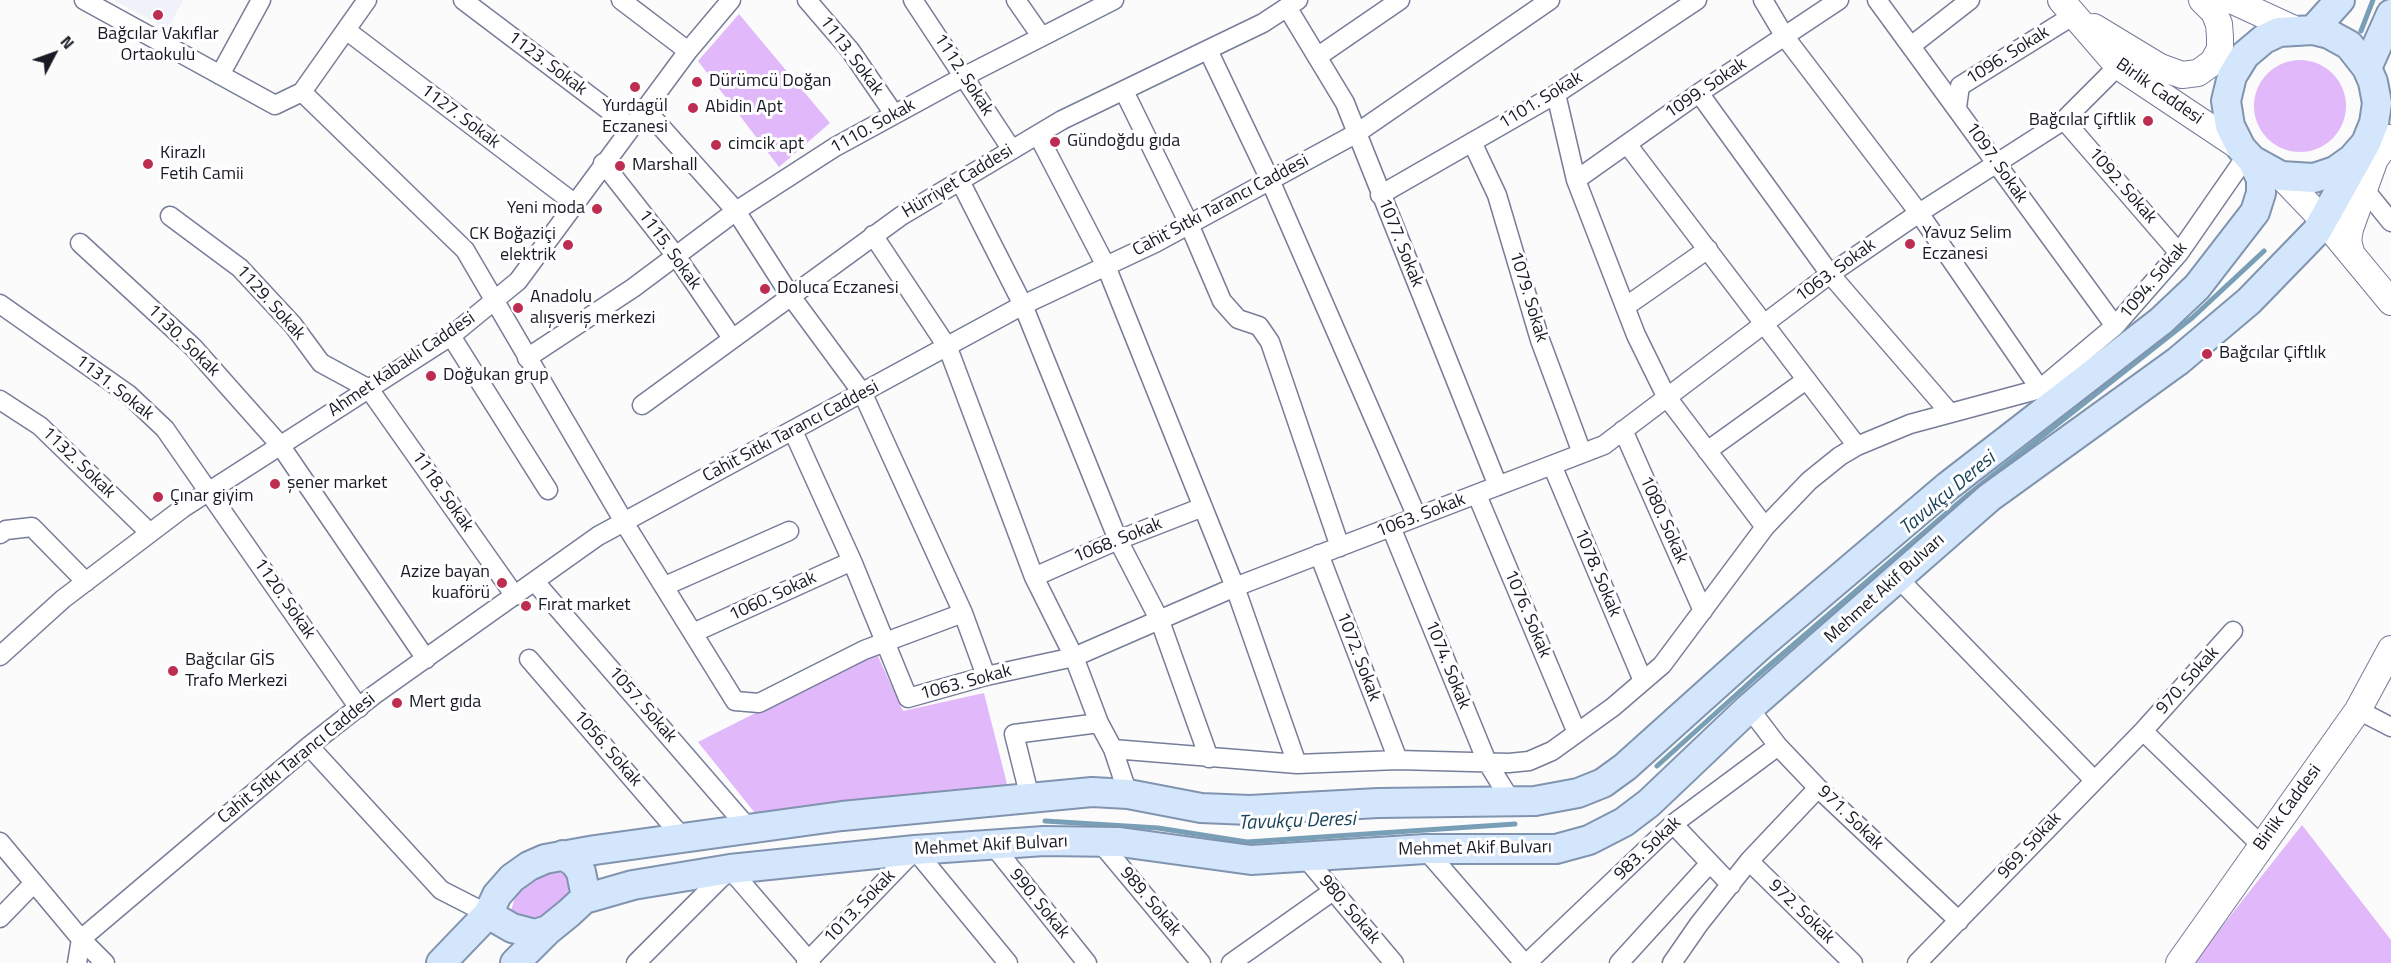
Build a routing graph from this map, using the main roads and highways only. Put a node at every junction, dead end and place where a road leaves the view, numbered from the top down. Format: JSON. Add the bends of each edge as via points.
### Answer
{"nodes":[{"id":1,"x":2202,"y":0,"type":"edge"},
{"id":2,"x":2231,"y":0,"type":"edge"},
{"id":3,"x":2340,"y":0,"type":"edge"},
{"id":4,"x":2067,"y":8,"type":"edge"},
{"id":5,"x":2391,"y":14,"type":"edge"},
{"id":6,"x":2303,"y":29,"type":"junction"},
{"id":7,"x":2377,"y":82,"type":"edge"},
{"id":8,"x":2378,"y":140,"type":"edge"},
{"id":9,"x":2247,"y":154,"type":"junction"},
{"id":10,"x":2281,"y":176,"type":"junction"},
{"id":11,"x":2324,"y":221,"type":"junction"},
{"id":12,"x":2352,"y":255,"type":"junction"},
{"id":13,"x":2391,"y":302,"type":"edge"},
{"id":14,"x":2391,"y":649,"type":"edge"},
{"id":15,"x":562,"y":855,"type":"junction"},
{"id":16,"x":584,"y":899,"type":"junction"},
{"id":17,"x":488,"y":914,"type":"junction"},
{"id":18,"x":548,"y":930,"type":"junction"},
{"id":19,"x":441,"y":963,"type":"edge"},
{"id":20,"x":515,"y":963,"type":"edge"},
{"id":21,"x":2179,"y":963,"type":"edge"}],
"edges":[{"from":1,"to":4,"type":"main road","via":[[2220,24],[2220,49],[2198,73],[2182,75],[2160,67]]},
{"from":2,"to":6,"type":"main road"},
{"from":3,"to":6,"type":"main road"},
{"from":4,"to":9,"type":"main road","name":"Birlik Caddesi","via":[[2118,66]]},
{"from":5,"to":7,"type":"main road"},
{"from":6,"to":7,"type":"main road","via":[[2329,34],[2349,45]]},
{"from":6,"to":9,"type":"main road","via":[[2265,39],[2245,55],[2232,76],[2226,101],[2230,126]]},
{"from":7,"to":8,"type":"main road","via":[[2374,123]]},
{"from":8,"to":10,"type":"main road","via":[[2335,171],[2314,178]]},
{"from":8,"to":11,"type":"main road","name":"Mehmet Akif Bulvarı"},
{"from":8,"to":12,"type":"main road","via":[[2349,235]]},
{"from":9,"to":10,"type":"main road"},
{"from":9,"to":15,"type":"main road","name":"Mehmet Akif Bulvarı","via":[[2261,179],[2255,212],[2197,287],[2161,321],[1948,486],[1603,783],[1578,793],[1536,801],[1250,810],[1201,808],[1128,794],[1092,792],[842,816]]},
{"from":10,"to":11,"type":"main road"},
{"from":11,"to":12,"type":"main road"},
{"from":11,"to":16,"type":"main road","name":"Mehmet Akif Bulvarı","via":[[2249,301],[2196,346],[1990,497],[1749,708],[1649,803],[1624,822],[1589,840],[1556,849],[1425,849],[1251,860],[1099,841],[992,844],[730,869],[633,885]]},
{"from":12,"to":13,"type":"main road"},
{"from":14,"to":21,"type":"main road","name":"Birlik Caddesi","via":[[2358,710]]},
{"from":15,"to":16,"type":"main road","via":[[582,872]]},
{"from":15,"to":17,"type":"main road","via":[[529,866],[512,879],[496,895]]},
{"from":16,"to":18,"type":"main road"},
{"from":17,"to":18,"type":"main road","via":[[522,932]]},
{"from":17,"to":19,"type":"main road"},
{"from":18,"to":20,"type":"main road"}]}
